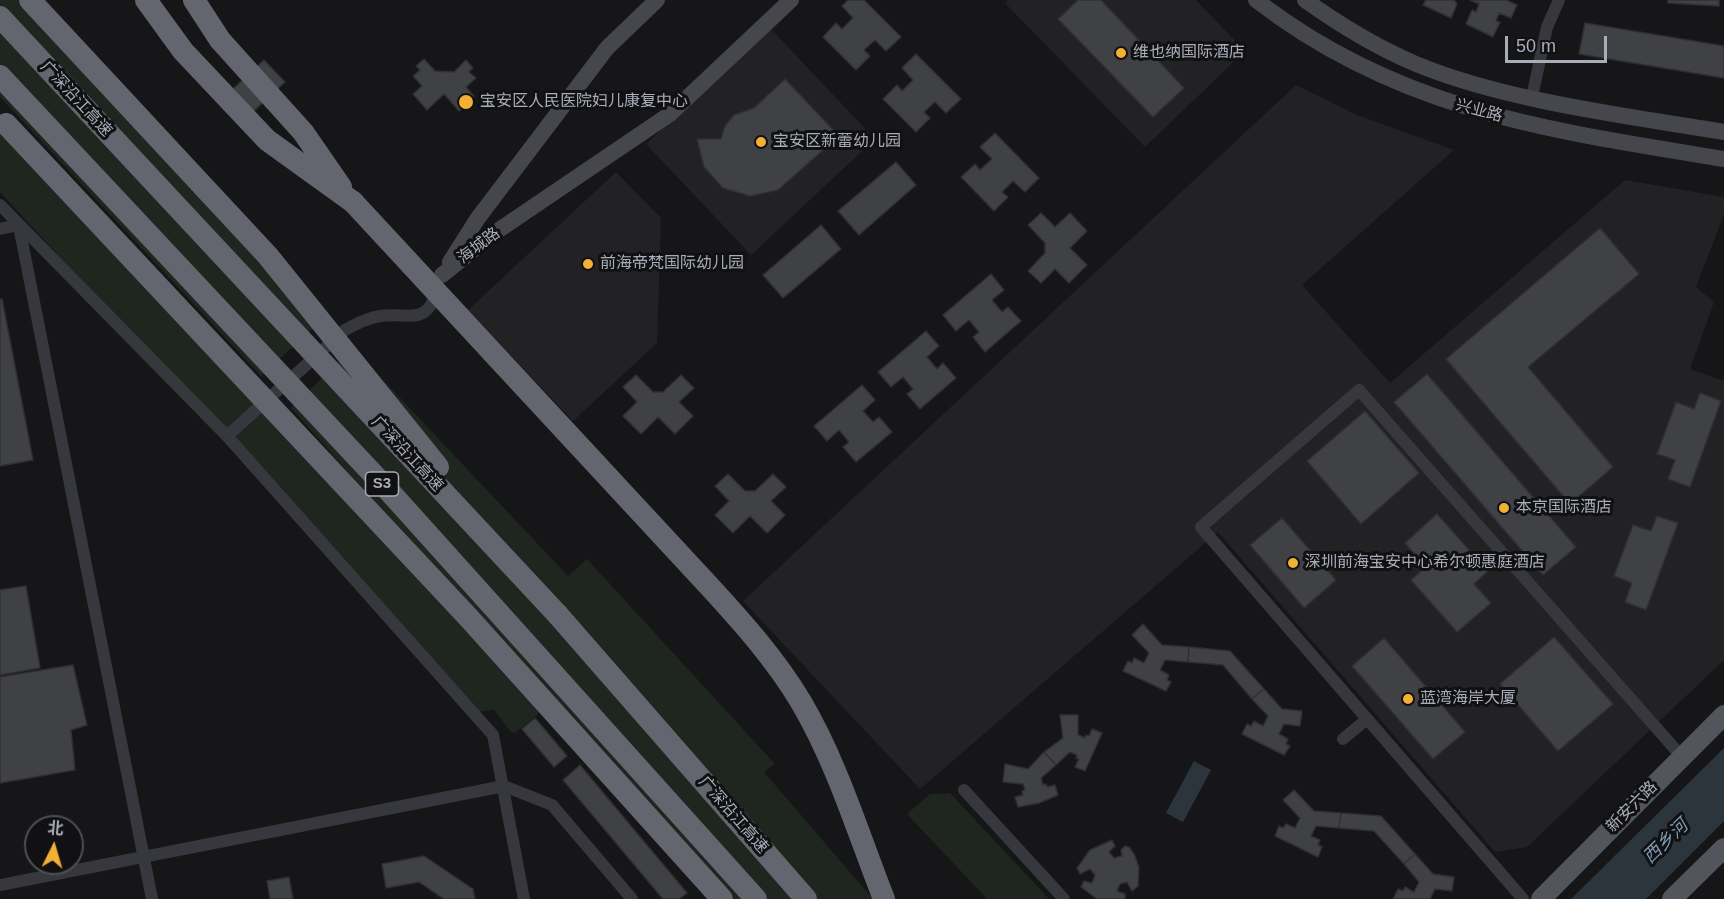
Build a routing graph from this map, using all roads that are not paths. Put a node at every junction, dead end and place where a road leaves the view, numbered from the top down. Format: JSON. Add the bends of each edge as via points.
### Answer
{"nodes":[{"id":1,"x":30,"y":0,"type":"edge"},
{"id":2,"x":146,"y":0,"type":"edge"},
{"id":3,"x":194,"y":0,"type":"edge"},
{"id":4,"x":657,"y":0,"type":"edge"},
{"id":5,"x":791,"y":0,"type":"edge"},
{"id":6,"x":1256,"y":0,"type":"edge"},
{"id":7,"x":1305,"y":0,"type":"edge"},
{"id":8,"x":1559,"y":0,"type":"edge"},
{"id":9,"x":0,"y":17,"type":"edge"},
{"id":10,"x":0,"y":76,"type":"edge"},
{"id":11,"x":1532,"y":97,"type":"junction"},
{"id":12,"x":3,"y":121,"type":"edge"},
{"id":13,"x":1724,"y":132,"type":"edge"},
{"id":14,"x":1724,"y":159,"type":"edge"},
{"id":15,"x":353,"y":202,"type":"junction"},
{"id":16,"x":0,"y":205,"type":"edge"},
{"id":17,"x":18,"y":225,"type":"junction"},
{"id":18,"x":0,"y":229,"type":"edge"},
{"id":19,"x":442,"y":275,"type":"junction"},
{"id":20,"x":227,"y":436,"type":"junction"},
{"id":21,"x":558,"y":615,"type":"junction"},
{"id":22,"x":1724,"y":715,"type":"edge"},
{"id":23,"x":1367,"y":719,"type":"junction"},
{"id":24,"x":1343,"y":739,"type":"dead end"},
{"id":25,"x":1682,"y":757,"type":"junction"},
{"id":26,"x":504,"y":786,"type":"junction"},
{"id":27,"x":964,"y":790,"type":"dead end"},
{"id":28,"x":1724,"y":848,"type":"edge"},
{"id":29,"x":144,"y":857,"type":"junction"},
{"id":30,"x":0,"y":885,"type":"edge"},
{"id":31,"x":152,"y":899,"type":"edge"},
{"id":32,"x":525,"y":899,"type":"edge"},
{"id":33,"x":632,"y":899,"type":"edge"},
{"id":34,"x":722,"y":899,"type":"edge"},
{"id":35,"x":756,"y":899,"type":"edge"},
{"id":36,"x":806,"y":899,"type":"edge"},
{"id":37,"x":884,"y":899,"type":"edge"},
{"id":38,"x":1064,"y":899,"type":"edge"},
{"id":39,"x":1523,"y":899,"type":"edge"},
{"id":40,"x":1540,"y":899,"type":"edge"},
{"id":41,"x":1672,"y":899,"type":"edge"}],
"edges":[{"from":1,"to":21,"type":"highway","bridge":true,"via":[[268,256]]},
{"from":2,"to":15,"type":"highway","via":[[183,51],[267,140]]},
{"from":3,"to":15,"type":"highway","via":[[224,46],[310,140]]},
{"from":4,"to":19,"type":"main road","name":"海城路","via":[[607,48],[478,218]]},
{"from":5,"to":19,"type":"main road","name":"海城路","via":[[670,114],[493,234]]},
{"from":6,"to":14,"type":"main road","name":"兴业路","via":[[1332,52],[1428,96],[1542,127]]},
{"from":7,"to":11,"type":"main road","name":"兴业路","via":[[1377,46],[1418,64]]},
{"from":8,"to":11,"type":"street","via":[[1547,27]]},
{"from":9,"to":21,"type":"highway","name":"广深沿江高速","number":"S3","bridge":true},
{"from":10,"to":35,"type":"highway","number":"S3","bridge":true,"via":[[388,491]]},
{"from":11,"to":13,"type":"main road","name":"兴业路"},
{"from":12,"to":34,"type":"highway","bridge":true,"via":[[468,617]]},
{"from":15,"to":37,"type":"highway","bridge":true,"via":[[763,648],[800,700],[831,762]]},
{"from":16,"to":17,"type":"street"},
{"from":17,"to":18,"type":"street"},
{"from":17,"to":20,"type":"street"},
{"from":17,"to":29,"type":"street"},
{"from":19,"to":20,"type":"street","via":[[434,304],[426,312],[414,317],[381,316],[345,330]]},
{"from":20,"to":26,"type":"street","via":[[493,735]]},
{"from":21,"to":36,"type":"highway","name":"广深沿江高速","number":"S3"},
{"from":22,"to":25,"type":"main road","name":"新安六路"},
{"from":23,"to":24,"type":"street"},
{"from":23,"to":25,"type":"street","via":[[1201,527],[1359,390]]},
{"from":23,"to":39,"type":"street"},
{"from":25,"to":40,"type":"main road","name":"新安六路"},
{"from":26,"to":29,"type":"street"},
{"from":26,"to":32,"type":"street"},
{"from":26,"to":33,"type":"street","via":[[552,805]]},
{"from":27,"to":38,"type":"street"},
{"from":28,"to":41,"type":"main road"},
{"from":29,"to":30,"type":"street"},
{"from":29,"to":31,"type":"street"}]}
